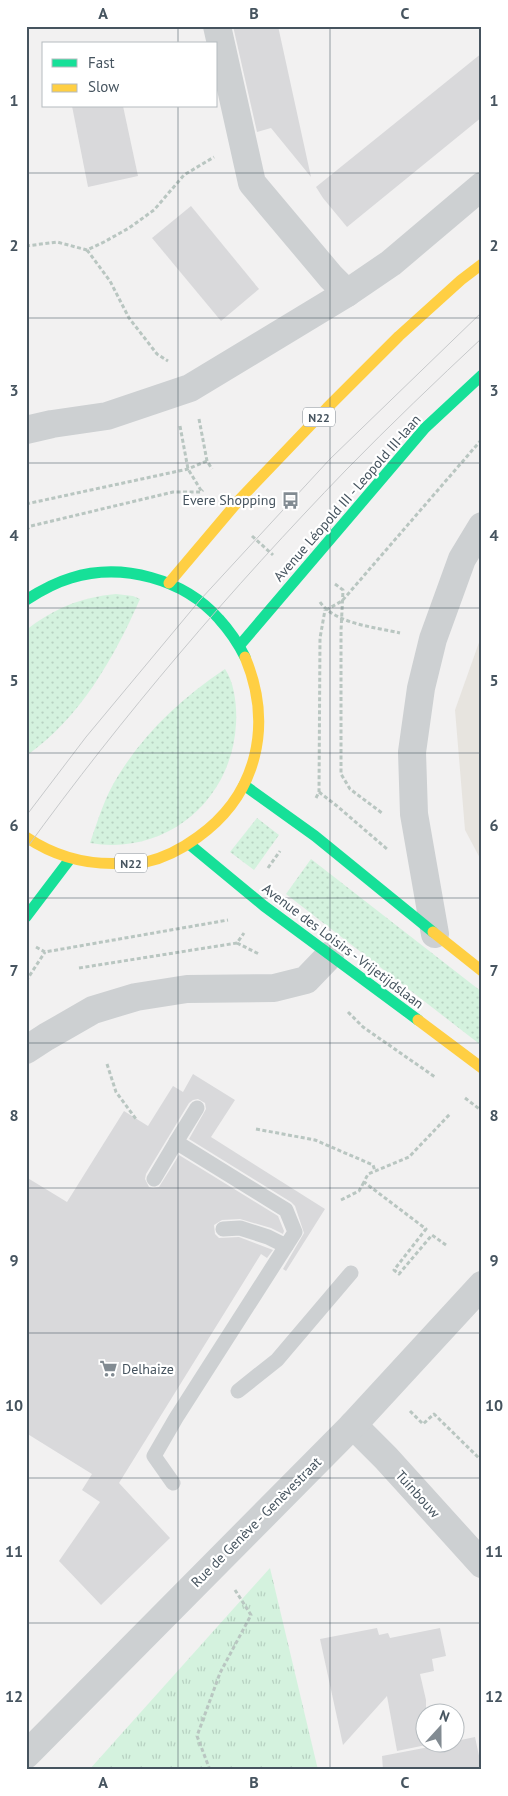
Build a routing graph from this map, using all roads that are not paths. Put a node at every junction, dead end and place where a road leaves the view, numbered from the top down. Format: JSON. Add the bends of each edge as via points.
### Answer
{"nodes":[{"id":1,"x":216,"y":26,"type":"edge"},
{"id":2,"x":482,"y":186,"type":"edge"},
{"id":3,"x":482,"y":264,"type":"edge"},
{"id":4,"x":347,"y":293,"type":"junction"},
{"id":5,"x":482,"y":374,"type":"edge"},
{"id":6,"x":26,"y":430,"type":"edge"},
{"id":7,"x":482,"y":526,"type":"edge"},
{"id":8,"x":169,"y":583,"type":"junction"},
{"id":9,"x":26,"y":600,"type":"edge"},
{"id":10,"x":240,"y":645,"type":"junction"},
{"id":11,"x":244,"y":785,"type":"junction"},
{"id":12,"x":26,"y":837,"type":"edge"},
{"id":13,"x":189,"y":844,"type":"junction"},
{"id":14,"x":70,"y":859,"type":"junction"},
{"id":15,"x":26,"y":917,"type":"edge"},
{"id":16,"x":435,"y":934,"type":"junction"},
{"id":17,"x":330,"y":955,"type":"junction"},
{"id":18,"x":482,"y":971,"type":"edge"},
{"id":19,"x":26,"y":1050,"type":"edge"},
{"id":20,"x":482,"y":1068,"type":"edge"},
{"id":21,"x":196,"y":1108,"type":"dead end"},
{"id":22,"x":176,"y":1142,"type":"junction"},
{"id":23,"x":154,"y":1179,"type":"dead end"},
{"id":24,"x":224,"y":1229,"type":"dead end"},
{"id":25,"x":286,"y":1246,"type":"junction"},
{"id":26,"x":351,"y":1273,"type":"dead end"},
{"id":27,"x":482,"y":1285,"type":"edge"},
{"id":28,"x":238,"y":1391,"type":"dead end"},
{"id":29,"x":352,"y":1426,"type":"junction"},
{"id":30,"x":174,"y":1483,"type":"dead end"},
{"id":31,"x":482,"y":1564,"type":"edge"},
{"id":32,"x":26,"y":1755,"type":"edge"}],
"edges":[{"from":1,"to":4,"type":"street","via":[[252,183]]},
{"from":2,"to":4,"type":"street","via":[[391,263]]},
{"from":3,"to":8,"type":"main road","number":"N22","via":[[399,336],[327,408]]},
{"from":4,"to":6,"type":"street","via":[[190,388],[107,416]]},
{"from":5,"to":10,"type":"main road","name":"Avenue Léopold III - Leopold III-laan","via":[[425,428]]},
{"from":7,"to":16,"type":"street","via":[[462,559],[433,639],[420,688],[412,752],[414,814]]},
{"from":8,"to":9,"type":"main road","number":"N22","via":[[137,573],[102,571],[35,588]]},
{"from":8,"to":10,"type":"main road","number":"N22","via":[[200,600],[215,613]]},
{"from":10,"to":11,"type":"main road","number":"N22","via":[[254,679],[260,715],[256,751]]},
{"from":11,"to":13,"type":"main road","number":"N22","via":[[221,819]]},
{"from":11,"to":16,"type":"main road","via":[[299,824]]},
{"from":12,"to":14,"type":"main road","number":"N22","via":[[50,852]]},
{"from":13,"to":14,"type":"main road","number":"N22","via":[[151,860],[110,865]]},
{"from":13,"to":17,"type":"main road","name":"Avenue des Loisirs - Vrijetijdslaan"},
{"from":14,"to":15,"type":"main road"},
{"from":16,"to":18,"type":"main road"},
{"from":17,"to":19,"type":"street","via":[[306,980],[274,988],[186,989],[136,997],[93,1010]]},
{"from":17,"to":20,"type":"main road","name":"Avenue des Loisirs - Vrijetijdslaan"},
{"from":21,"to":22,"type":"lane"},
{"from":22,"to":23,"type":"lane"},
{"from":22,"to":25,"type":"lane","via":[[286,1210],[294,1232]]},
{"from":24,"to":25,"type":"lane","via":[[240,1228]]},
{"from":25,"to":30,"type":"lane","via":[[154,1456]]},
{"from":26,"to":28,"type":"lane","via":[[277,1360]]},
{"from":27,"to":29,"type":"street","name":"Rue de Genève - Genèvestraat"},
{"from":29,"to":31,"type":"street","name":"Tuinbouw","via":[[386,1458]]},
{"from":29,"to":32,"type":"street","name":"Rue de Genève - Genèvestraat"}]}
